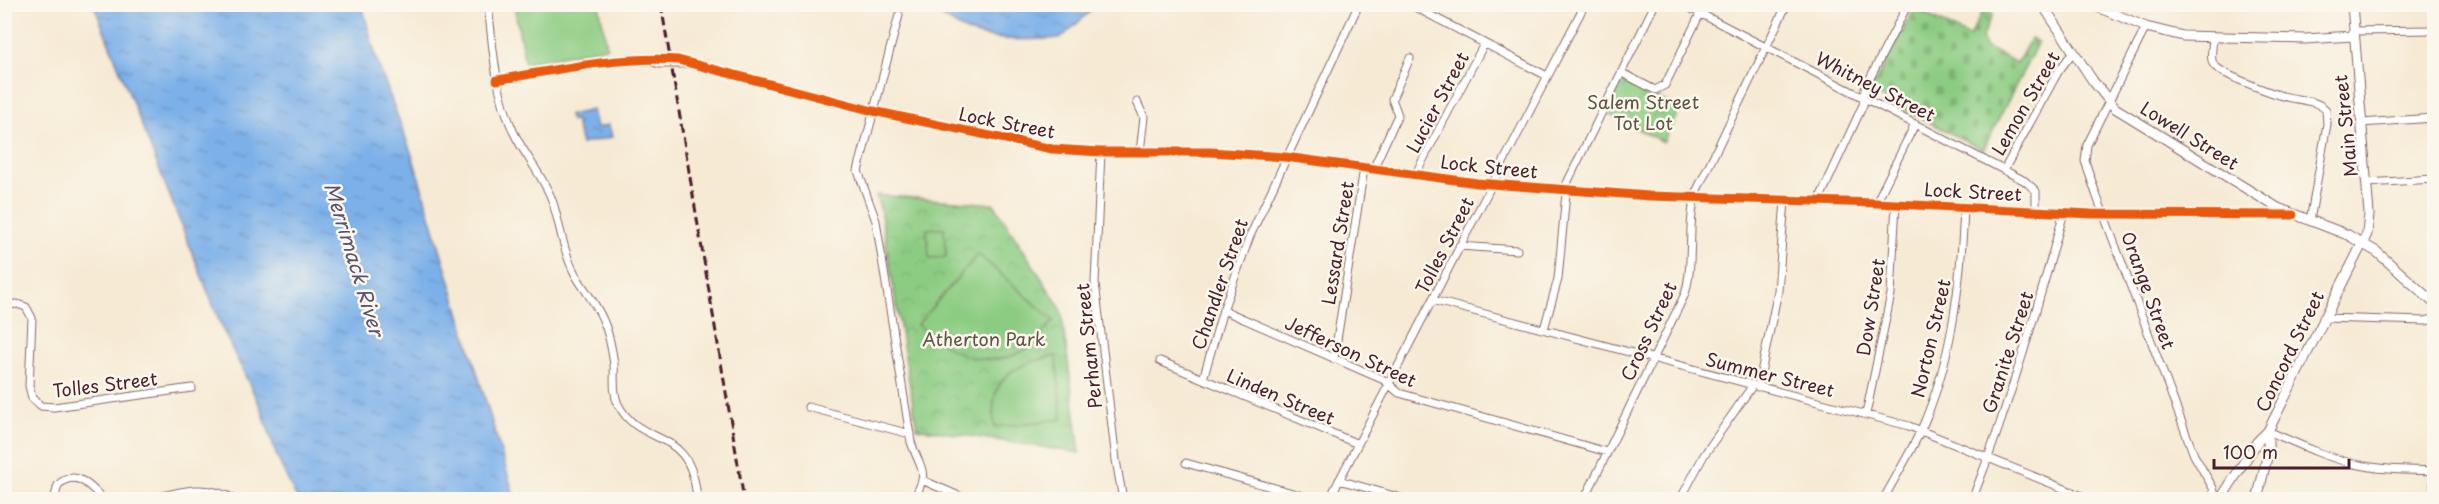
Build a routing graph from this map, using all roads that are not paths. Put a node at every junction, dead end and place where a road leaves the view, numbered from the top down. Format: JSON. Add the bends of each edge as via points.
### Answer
{"nodes":[{"id":1,"x":488,"y":4,"type":"edge"},
{"id":2,"x":1359,"y":4,"type":"edge"},
{"id":3,"x":1409,"y":4,"type":"edge"},
{"id":4,"x":1585,"y":4,"type":"edge"},
{"id":5,"x":1655,"y":4,"type":"edge"},
{"id":6,"x":1787,"y":4,"type":"edge"},
{"id":7,"x":1895,"y":4,"type":"edge"},
{"id":8,"x":2042,"y":4,"type":"edge"},
{"id":9,"x":2090,"y":4,"type":"edge"},
{"id":10,"x":2352,"y":4,"type":"edge"},
{"id":11,"x":1682,"y":5,"type":"edge"},
{"id":12,"x":1907,"y":7,"type":"edge"},
{"id":13,"x":1700,"y":14,"type":"junction"},
{"id":14,"x":899,"y":15,"type":"dead end"},
{"id":15,"x":2146,"y":27,"type":"junction"},
{"id":16,"x":2434,"y":30,"type":"edge"},
{"id":17,"x":2353,"y":34,"type":"junction"},
{"id":18,"x":2213,"y":38,"type":"junction"},
{"id":19,"x":1485,"y":44,"type":"junction"},
{"id":20,"x":1766,"y":46,"type":"junction"},
{"id":21,"x":2073,"y":52,"type":"junction"},
{"id":22,"x":1410,"y":58,"type":"dead end"},
{"id":23,"x":1622,"y":73,"type":"junction"},
{"id":24,"x":1547,"y":76,"type":"junction"},
{"id":25,"x":497,"y":80,"type":"junction"},
{"id":26,"x":1864,"y":97,"type":"junction"},
{"id":27,"x":1137,"y":102,"type":"dead end"},
{"id":28,"x":2109,"y":102,"type":"junction"},
{"id":29,"x":873,"y":111,"type":"junction"},
{"id":30,"x":2434,"y":117,"type":"edge"},
{"id":31,"x":2361,"y":123,"type":"junction"},
{"id":32,"x":1915,"y":124,"type":"junction"},
{"id":33,"x":1101,"y":152,"type":"junction"},
{"id":34,"x":1140,"y":152,"type":"junction"},
{"id":35,"x":1285,"y":158,"type":"junction"},
{"id":36,"x":1364,"y":168,"type":"junction"},
{"id":37,"x":1373,"y":169,"type":"junction"},
{"id":38,"x":2004,"y":170,"type":"junction"},
{"id":39,"x":1415,"y":175,"type":"junction"},
{"id":40,"x":2434,"y":179,"type":"edge"},
{"id":41,"x":2367,"y":183,"type":"junction"},
{"id":42,"x":1492,"y":184,"type":"junction"},
{"id":43,"x":1565,"y":190,"type":"junction"},
{"id":44,"x":1694,"y":198,"type":"junction"},
{"id":45,"x":1785,"y":200,"type":"junction"},
{"id":46,"x":1819,"y":200,"type":"junction"},
{"id":47,"x":1876,"y":202,"type":"junction"},
{"id":48,"x":1896,"y":204,"type":"junction"},
{"id":49,"x":1964,"y":207,"type":"junction"},
{"id":50,"x":2036,"y":210,"type":"junction"},
{"id":51,"x":2064,"y":212,"type":"junction"},
{"id":52,"x":2104,"y":214,"type":"junction"},
{"id":53,"x":2293,"y":215,"type":"junction"},
{"id":54,"x":2310,"y":221,"type":"junction"},
{"id":55,"x":2363,"y":243,"type":"junction"},
{"id":56,"x":1459,"y":246,"type":"junction"},
{"id":57,"x":1517,"y":250,"type":"dead end"},
{"id":58,"x":1432,"y":300,"type":"junction"},
{"id":59,"x":2434,"y":303,"type":"edge"},
{"id":60,"x":4,"y":305,"type":"edge"},
{"id":61,"x":1222,"y":310,"type":"junction"},
{"id":62,"x":2323,"y":318,"type":"junction"},
{"id":63,"x":2434,"y":319,"type":"edge"},
{"id":64,"x":1544,"y":329,"type":"junction"},
{"id":65,"x":1334,"y":359,"type":"junction"},
{"id":66,"x":1653,"y":359,"type":"junction"},
{"id":67,"x":1160,"y":361,"type":"dead end"},
{"id":68,"x":1203,"y":379,"type":"junction"},
{"id":69,"x":1389,"y":385,"type":"junction"},
{"id":70,"x":1756,"y":386,"type":"junction"},
{"id":71,"x":192,"y":388,"type":"dead end"},
{"id":72,"x":808,"y":407,"type":"dead end"},
{"id":73,"x":1866,"y":414,"type":"junction"},
{"id":74,"x":1921,"y":430,"type":"junction"},
{"id":75,"x":2268,"y":431,"type":"junction"},
{"id":76,"x":910,"y":434,"type":"junction"},
{"id":77,"x":1358,"y":444,"type":"junction"},
{"id":78,"x":1607,"y":452,"type":"junction"},
{"id":79,"x":1989,"y":457,"type":"junction"},
{"id":80,"x":1186,"y":463,"type":"dead end"},
{"id":81,"x":2434,"y":471,"type":"edge"},
{"id":82,"x":2434,"y":476,"type":"edge"},
{"id":83,"x":922,"y":480,"type":"junction"},
{"id":84,"x":1339,"y":480,"type":"junction"},
{"id":85,"x":54,"y":500,"type":"edge"},
{"id":86,"x":104,"y":500,"type":"edge"},
{"id":87,"x":147,"y":500,"type":"edge"},
{"id":88,"x":235,"y":500,"type":"edge"},
{"id":89,"x":697,"y":500,"type":"edge"},
{"id":90,"x":913,"y":500,"type":"edge"},
{"id":91,"x":968,"y":500,"type":"edge"},
{"id":92,"x":1123,"y":500,"type":"edge"},
{"id":93,"x":1317,"y":500,"type":"edge"},
{"id":94,"x":1329,"y":500,"type":"edge"},
{"id":95,"x":1408,"y":500,"type":"edge"},
{"id":96,"x":1584,"y":500,"type":"edge"},
{"id":97,"x":1680,"y":500,"type":"edge"},
{"id":98,"x":1883,"y":500,"type":"edge"},
{"id":99,"x":1972,"y":500,"type":"edge"},
{"id":100,"x":2092,"y":500,"type":"edge"},
{"id":101,"x":2218,"y":500,"type":"edge"},
{"id":102,"x":2257,"y":500,"type":"edge"},
{"id":103,"x":2434,"y":500,"type":"edge"}],
"edges":[{"from":1,"to":25,"type":"street"},
{"from":2,"to":35,"type":"street","name":"Chandler Street"},
{"from":3,"to":19,"type":"street"},
{"from":4,"to":24,"type":"street","name":"Tolles Street"},
{"from":5,"to":23,"type":"street"},
{"from":6,"to":20,"type":"street","name":"Cross Street"},
{"from":7,"to":12,"type":"street"},
{"from":8,"to":21,"type":"street","name":"Lowell Street"},
{"from":9,"to":15,"type":"street"},
{"from":10,"to":17,"type":"street","name":"Main Street"},
{"from":11,"to":13,"type":"street","name":"Whitney Street"},
{"from":12,"to":26,"type":"street"},
{"from":13,"to":20,"type":"street","name":"Whitney Street"},
{"from":13,"to":23,"type":"street","via":[[1665,85],[1655,90]]},
{"from":14,"to":29,"type":"street"},
{"from":15,"to":18,"type":"street"},
{"from":15,"to":28,"type":"street","name":"Orange Street"},
{"from":16,"to":17,"type":"street"},
{"from":17,"to":18,"type":"street","via":[[2320,39]]},
{"from":17,"to":31,"type":"street","name":"Main Street"},
{"from":18,"to":54,"type":"street","via":[[2212,61],[2217,68],[2276,94],[2321,106],[2327,113]]},
{"from":19,"to":24,"type":"street"},
{"from":19,"to":39,"type":"street","name":"Lucier Street"},
{"from":20,"to":26,"type":"street","name":"Whitney Street"},
{"from":20,"to":44,"type":"street","name":"Cross Street"},
{"from":21,"to":28,"type":"street","name":"Lowell Street"},
{"from":21,"to":38,"type":"street","name":"Lemon Street","via":[[2061,66]]},
{"from":22,"to":37,"type":"street","via":[[1392,99],[1398,115]]},
{"from":23,"to":43,"type":"street"},
{"from":24,"to":42,"type":"street","name":"Tolles Street"},
{"from":25,"to":29,"type":"street","name":"Lock Street","via":[[617,62],[678,60]]},
{"from":25,"to":89,"type":"street","via":[[515,134],[551,198],[573,270],[606,327],[619,407],[633,422],[685,455],[693,472]]},
{"from":26,"to":32,"type":"street","name":"Whitney Street"},
{"from":26,"to":46,"type":"street"},
{"from":27,"to":34,"type":"street","via":[[1144,117]]},
{"from":28,"to":52,"type":"street","name":"Orange Street","via":[[2089,139],[2085,156]]},
{"from":28,"to":53,"type":"street","name":"Lowell Street"},
{"from":29,"to":33,"type":"street","name":"Lock Street","via":[[1052,149]]},
{"from":29,"to":76,"type":"street","via":[[858,175],[876,221]]},
{"from":30,"to":31,"type":"street"},
{"from":31,"to":41,"type":"street","name":"Main Street"},
{"from":32,"to":38,"type":"street","name":"Whitney Street"},
{"from":32,"to":47,"type":"street"},
{"from":33,"to":34,"type":"street","name":"Lock Street"},
{"from":33,"to":92,"type":"street","name":"Perham Street","via":[[1095,283]]},
{"from":34,"to":35,"type":"street","name":"Lock Street"},
{"from":35,"to":36,"type":"street","name":"Lock Street"},
{"from":35,"to":61,"type":"street","name":"Chandler Street","via":[[1245,246]]},
{"from":36,"to":37,"type":"street","name":"Lock Street"},
{"from":36,"to":65,"type":"street","name":"Lessard Street"},
{"from":37,"to":39,"type":"street","name":"Lock Street"},
{"from":38,"to":50,"type":"street","name":"Whitney Street","via":[[2033,187]]},
{"from":39,"to":42,"type":"street","name":"Lock Street"},
{"from":40,"to":41,"type":"street"},
{"from":41,"to":55,"type":"street","name":"Main Street","via":[[2369,219]]},
{"from":42,"to":43,"type":"street","name":"Lock Street"},
{"from":42,"to":56,"type":"street","name":"Tolles Street"},
{"from":43,"to":44,"type":"street","name":"Lock Street"},
{"from":43,"to":64,"type":"street","via":[[1558,279]]},
{"from":44,"to":45,"type":"street","name":"Lock Street"},
{"from":44,"to":66,"type":"street","name":"Cross Street","via":[[1688,284]]},
{"from":45,"to":46,"type":"street","name":"Lock Street"},
{"from":45,"to":70,"type":"street","via":[[1778,291]]},
{"from":46,"to":47,"type":"street","name":"Lock Street"},
{"from":47,"to":48,"type":"street","name":"Lock Street"},
{"from":48,"to":49,"type":"street","name":"Lock Street"},
{"from":48,"to":73,"type":"street","name":"Dow Street","via":[[1891,294]]},
{"from":49,"to":50,"type":"street","name":"Lock Street"},
{"from":49,"to":74,"type":"street","name":"Norton Street","via":[[1957,300],[1941,375]]},
{"from":50,"to":51,"type":"street","name":"Lock Street"},
{"from":51,"to":52,"type":"street","name":"Lock Street"},
{"from":51,"to":79,"type":"street","name":"Granite Street","via":[[2032,327]]},
{"from":52,"to":53,"type":"street","name":"Lock Street"},
{"from":52,"to":101,"type":"street","name":"Orange Street","via":[[2194,454]]},
{"from":53,"to":54,"type":"street","name":"Lowell Street"},
{"from":54,"to":55,"type":"street","name":"Lowell Street"},
{"from":55,"to":59,"type":"street","name":"Lowell Street","via":[[2385,257]]},
{"from":55,"to":62,"type":"street","name":"Concord Street"},
{"from":56,"to":57,"type":"street"},
{"from":56,"to":58,"type":"street","name":"Tolles Street"},
{"from":58,"to":64,"type":"street","name":"Summer Street"},
{"from":58,"to":69,"type":"street","name":"Tolles Street"},
{"from":60,"to":71,"type":"street","name":"Tolles Street","via":[[26,307],[32,318],[29,386],[32,398],[41,406]]},
{"from":61,"to":65,"type":"street","name":"Jefferson Street"},
{"from":61,"to":68,"type":"street","name":"Chandler Street"},
{"from":62,"to":63,"type":"street"},
{"from":62,"to":75,"type":"street","name":"Concord Street"},
{"from":64,"to":66,"type":"street","name":"Summer Street"},
{"from":65,"to":69,"type":"street","name":"Jefferson Street"},
{"from":66,"to":70,"type":"street","name":"Summer Street"},
{"from":66,"to":78,"type":"street","name":"Cross Street"},
{"from":67,"to":68,"type":"street","name":"Linden Street"},
{"from":68,"to":77,"type":"street","name":"Linden Street"},
{"from":69,"to":77,"type":"street","name":"Tolles Street"},
{"from":69,"to":78,"type":"street","name":"Jefferson Street","via":[[1400,393]]},
{"from":70,"to":73,"type":"street","name":"Summer Street"},
{"from":70,"to":97,"type":"street","via":[[1704,455]]},
{"from":72,"to":76,"type":"street"},
{"from":73,"to":74,"type":"street","name":"Summer Street"},
{"from":74,"to":79,"type":"street","name":"Summer Street"},
{"from":74,"to":98,"type":"street","name":"Norton Street"},
{"from":75,"to":81,"type":"street","via":[[2357,465]]},
{"from":75,"to":101,"type":"street","name":"Concord Street"},
{"from":75,"to":102,"type":"street","via":[[2268,453]]},
{"from":76,"to":83,"type":"street","via":[[922,467]]},
{"from":77,"to":84,"type":"street","name":"Tolles Street"},
{"from":78,"to":96,"type":"street","name":"Cross Street"},
{"from":79,"to":99,"type":"street","name":"Granite Street"},
{"from":79,"to":100,"type":"street","name":"Summer Street"},
{"from":80,"to":93,"type":"street"},
{"from":82,"to":103,"type":"street"},
{"from":83,"to":90,"type":"street"},
{"from":83,"to":91,"type":"street"},
{"from":84,"to":94,"type":"street","name":"Tolles Street"},
{"from":84,"to":95,"type":"street"},
{"from":85,"to":86,"type":"street","via":[[58,485],[75,478],[87,483]]},
{"from":87,"to":88,"type":"street","via":[[200,489]]}]}
